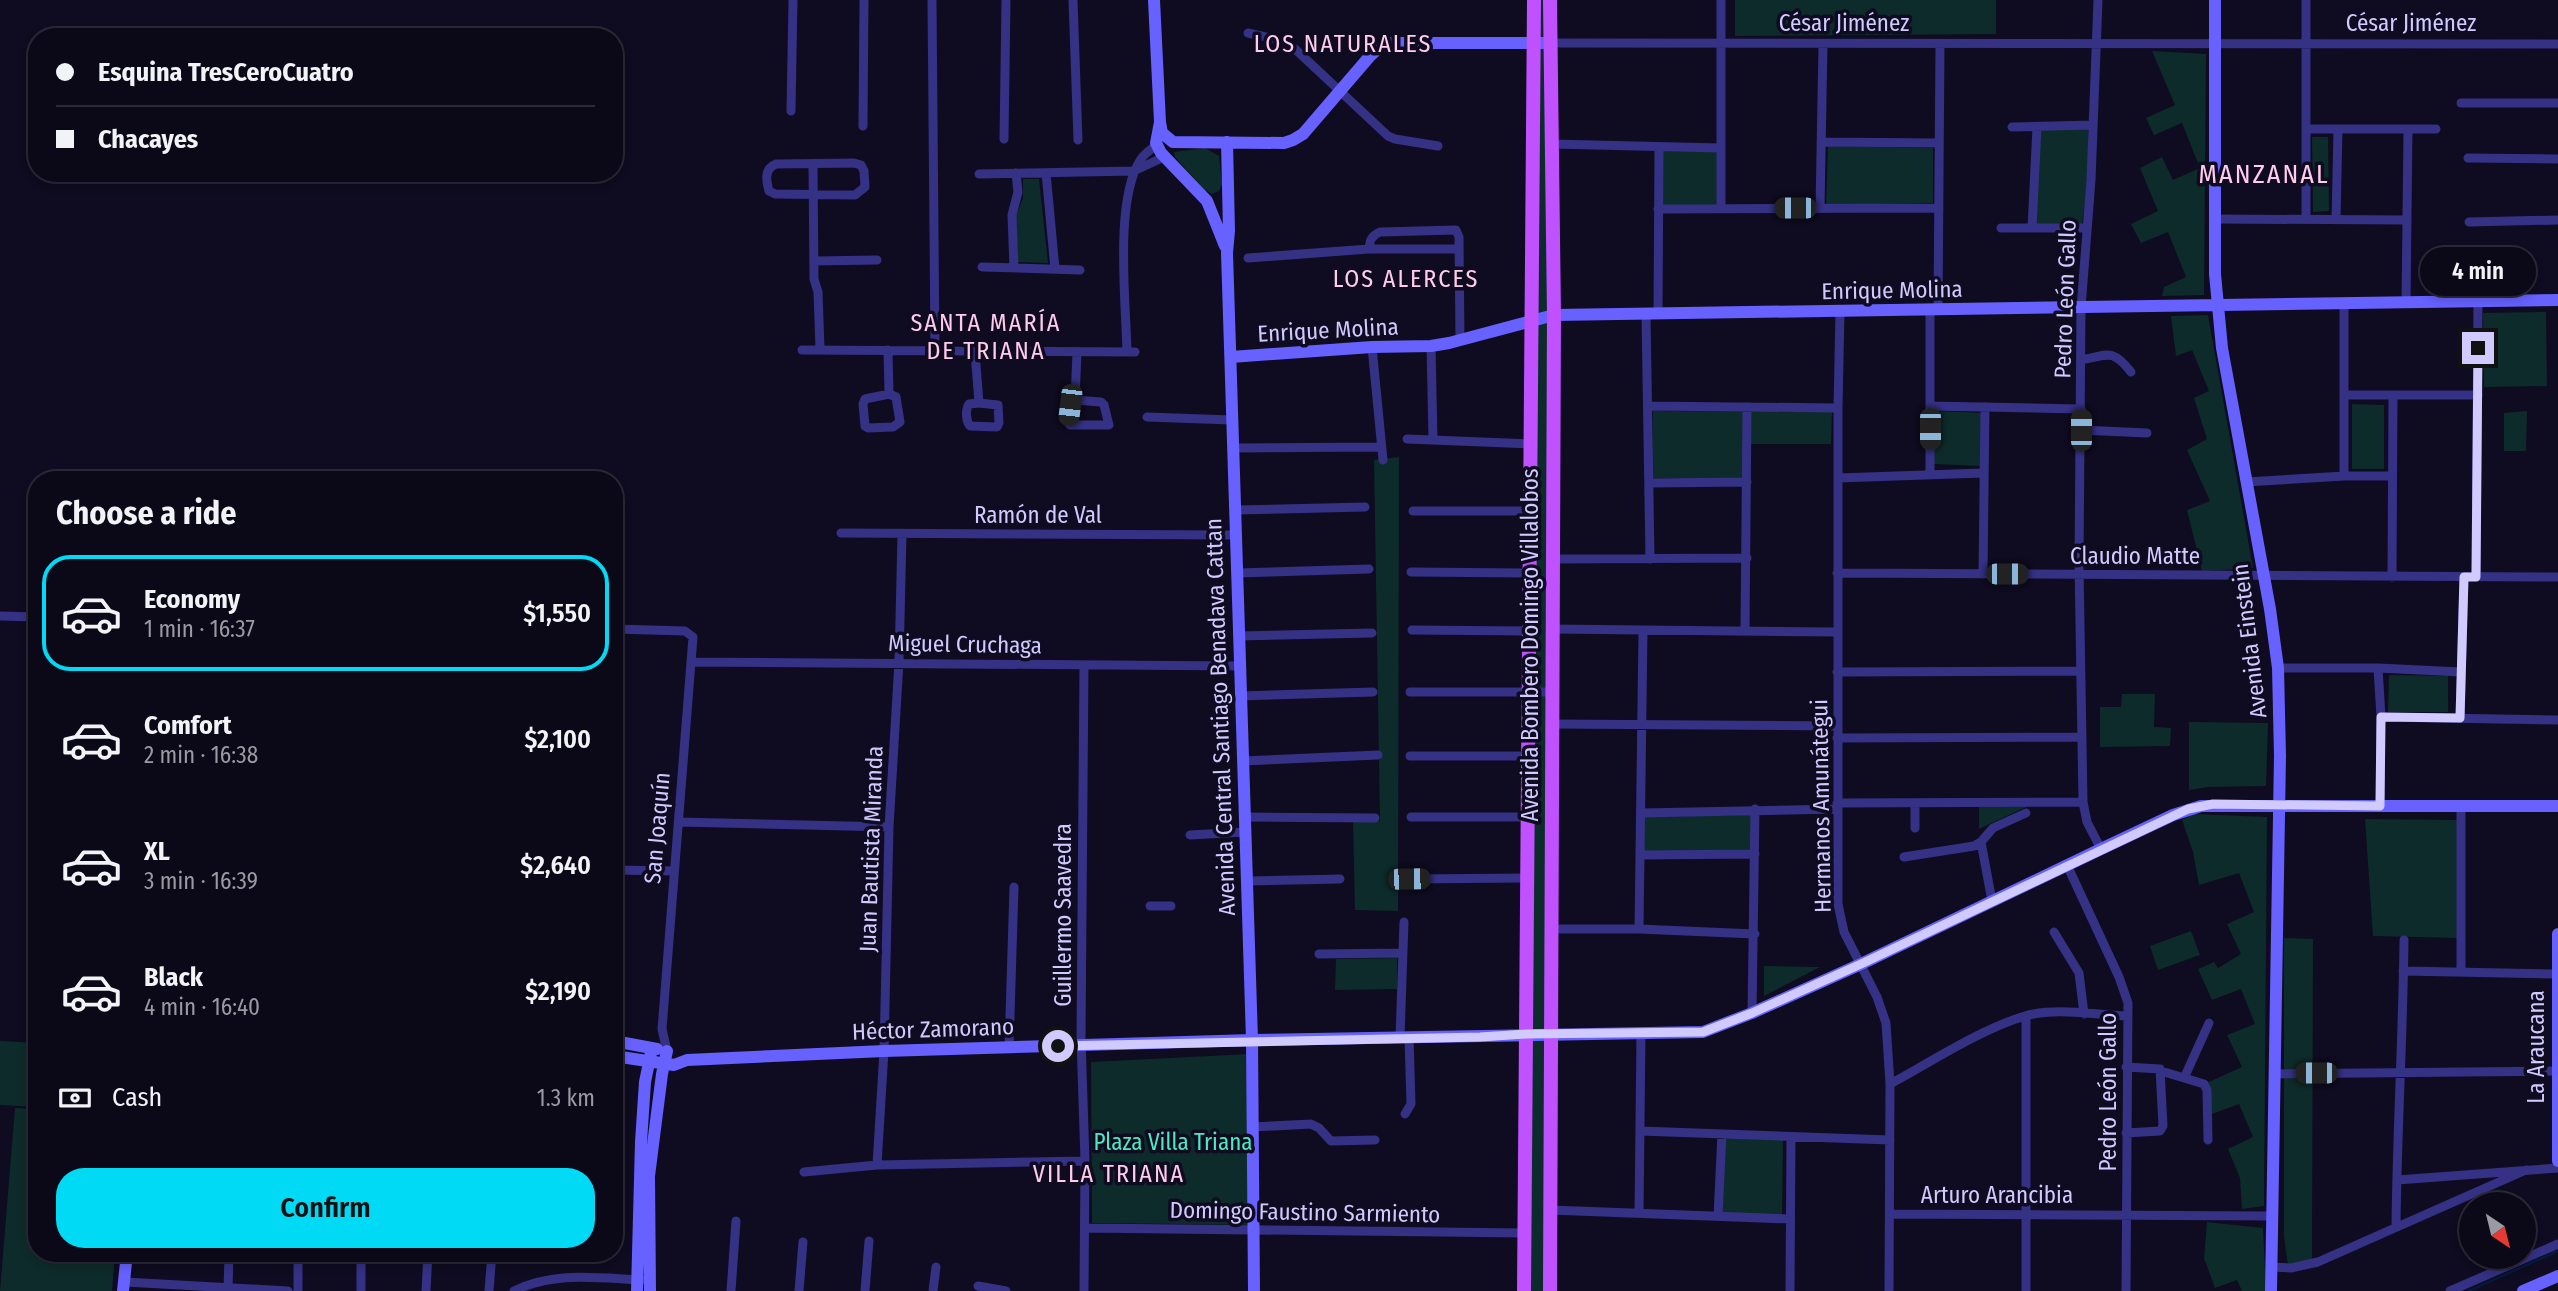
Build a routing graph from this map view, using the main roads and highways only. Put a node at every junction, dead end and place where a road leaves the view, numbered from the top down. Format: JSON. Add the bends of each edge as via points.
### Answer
{"nodes":[{"id":1,"x":1534,"y":0,"type":"edge"},
{"id":2,"x":1549,"y":0,"type":"edge"},
{"id":3,"x":1524,"y":1291,"type":"edge"},
{"id":4,"x":1550,"y":1291,"type":"edge"}],
"edges":[{"from":1,"to":3,"type":"main road","name":"Avenida Bombero Domingo Villalobos"},
{"from":2,"to":4,"type":"main road","name":"Avenida Bombero Domingo Villalobos","via":[[1554,315]]}]}
